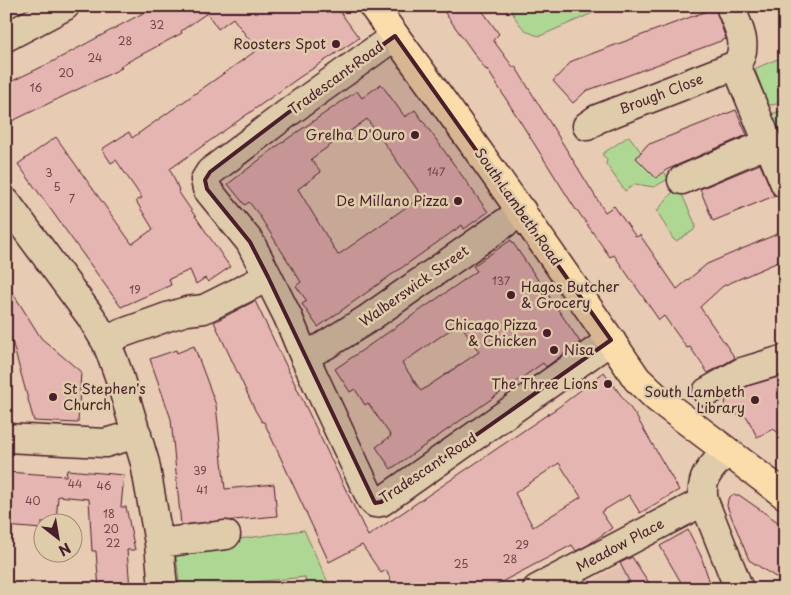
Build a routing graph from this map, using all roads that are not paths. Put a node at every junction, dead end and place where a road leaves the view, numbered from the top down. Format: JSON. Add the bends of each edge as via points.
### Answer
{"nodes":[{"id":1,"x":65,"y":6,"type":"edge"},
{"id":2,"x":373,"y":6,"type":"edge"},
{"id":3,"x":730,"y":6,"type":"edge"},
{"id":4,"x":395,"y":36,"type":"junction"},
{"id":5,"x":6,"y":37,"type":"edge"},
{"id":6,"x":736,"y":65,"type":"junction"},
{"id":7,"x":587,"y":126,"type":"dead end"},
{"id":8,"x":768,"y":143,"type":"junction"},
{"id":9,"x":682,"y":180,"type":"dead end"},
{"id":10,"x":785,"y":184,"type":"edge"},
{"id":11,"x":6,"y":202,"type":"edge"},
{"id":12,"x":522,"y":211,"type":"junction"},
{"id":13,"x":268,"y":277,"type":"junction"},
{"id":14,"x":611,"y":340,"type":"junction"},
{"id":15,"x":106,"y":342,"type":"junction"},
{"id":16,"x":304,"y":356,"type":"junction"},
{"id":17,"x":785,"y":360,"type":"edge"},
{"id":18,"x":707,"y":392,"type":"dead end"},
{"id":19,"x":137,"y":434,"type":"junction"},
{"id":20,"x":6,"y":438,"type":"edge"},
{"id":21,"x":726,"y":452,"type":"junction"},
{"id":22,"x":785,"y":495,"type":"edge"},
{"id":23,"x":704,"y":501,"type":"junction"},
{"id":24,"x":226,"y":534,"type":"dead end"},
{"id":25,"x":159,"y":543,"type":"junction"},
{"id":26,"x":163,"y":589,"type":"edge"},
{"id":27,"x":537,"y":589,"type":"edge"},
{"id":28,"x":739,"y":589,"type":"edge"}],
"edges":[{"from":1,"to":5,"type":"street"},
{"from":2,"to":4,"type":"highway","name":"South Lambeth Road"},
{"from":3,"to":6,"type":"street","via":[[743,41],[744,51]]},
{"from":4,"to":12,"type":"highway","name":"South Lambeth Road"},
{"from":4,"to":13,"type":"street","name":"Tradescant Road","via":[[293,108],[210,172],[205,180],[207,189],[250,242]]},
{"from":6,"to":7,"type":"street","name":"Brough Close","via":[[597,119]]},
{"from":6,"to":8,"type":"street"},
{"from":8,"to":9,"type":"street"},
{"from":8,"to":10,"type":"street"},
{"from":11,"to":15,"type":"street","via":[[91,316]]},
{"from":12,"to":14,"type":"highway","name":"South Lambeth Road"},
{"from":12,"to":16,"type":"street","name":"Walberswick Street","via":[[366,320]]},
{"from":13,"to":15,"type":"street","via":[[204,309],[167,317]]},
{"from":13,"to":16,"type":"street","name":"Tradescant Road"},
{"from":14,"to":16,"type":"street","name":"Tradescant Road","via":[[381,502],[375,503]]},
{"from":14,"to":21,"type":"highway","name":"South Lambeth Road","via":[[637,379]]},
{"from":15,"to":19,"type":"street"},
{"from":17,"to":18,"type":"street","via":[[742,372]]},
{"from":19,"to":20,"type":"street","via":[[105,443]]},
{"from":19,"to":25,"type":"street"},
{"from":21,"to":22,"type":"highway","name":"South Lambeth Road"},
{"from":21,"to":23,"type":"street","via":[[707,472],[702,483]]},
{"from":23,"to":27,"type":"street","name":"Meadow Place"},
{"from":23,"to":28,"type":"street"},
{"from":24,"to":25,"type":"street"},
{"from":25,"to":26,"type":"street"}]}
